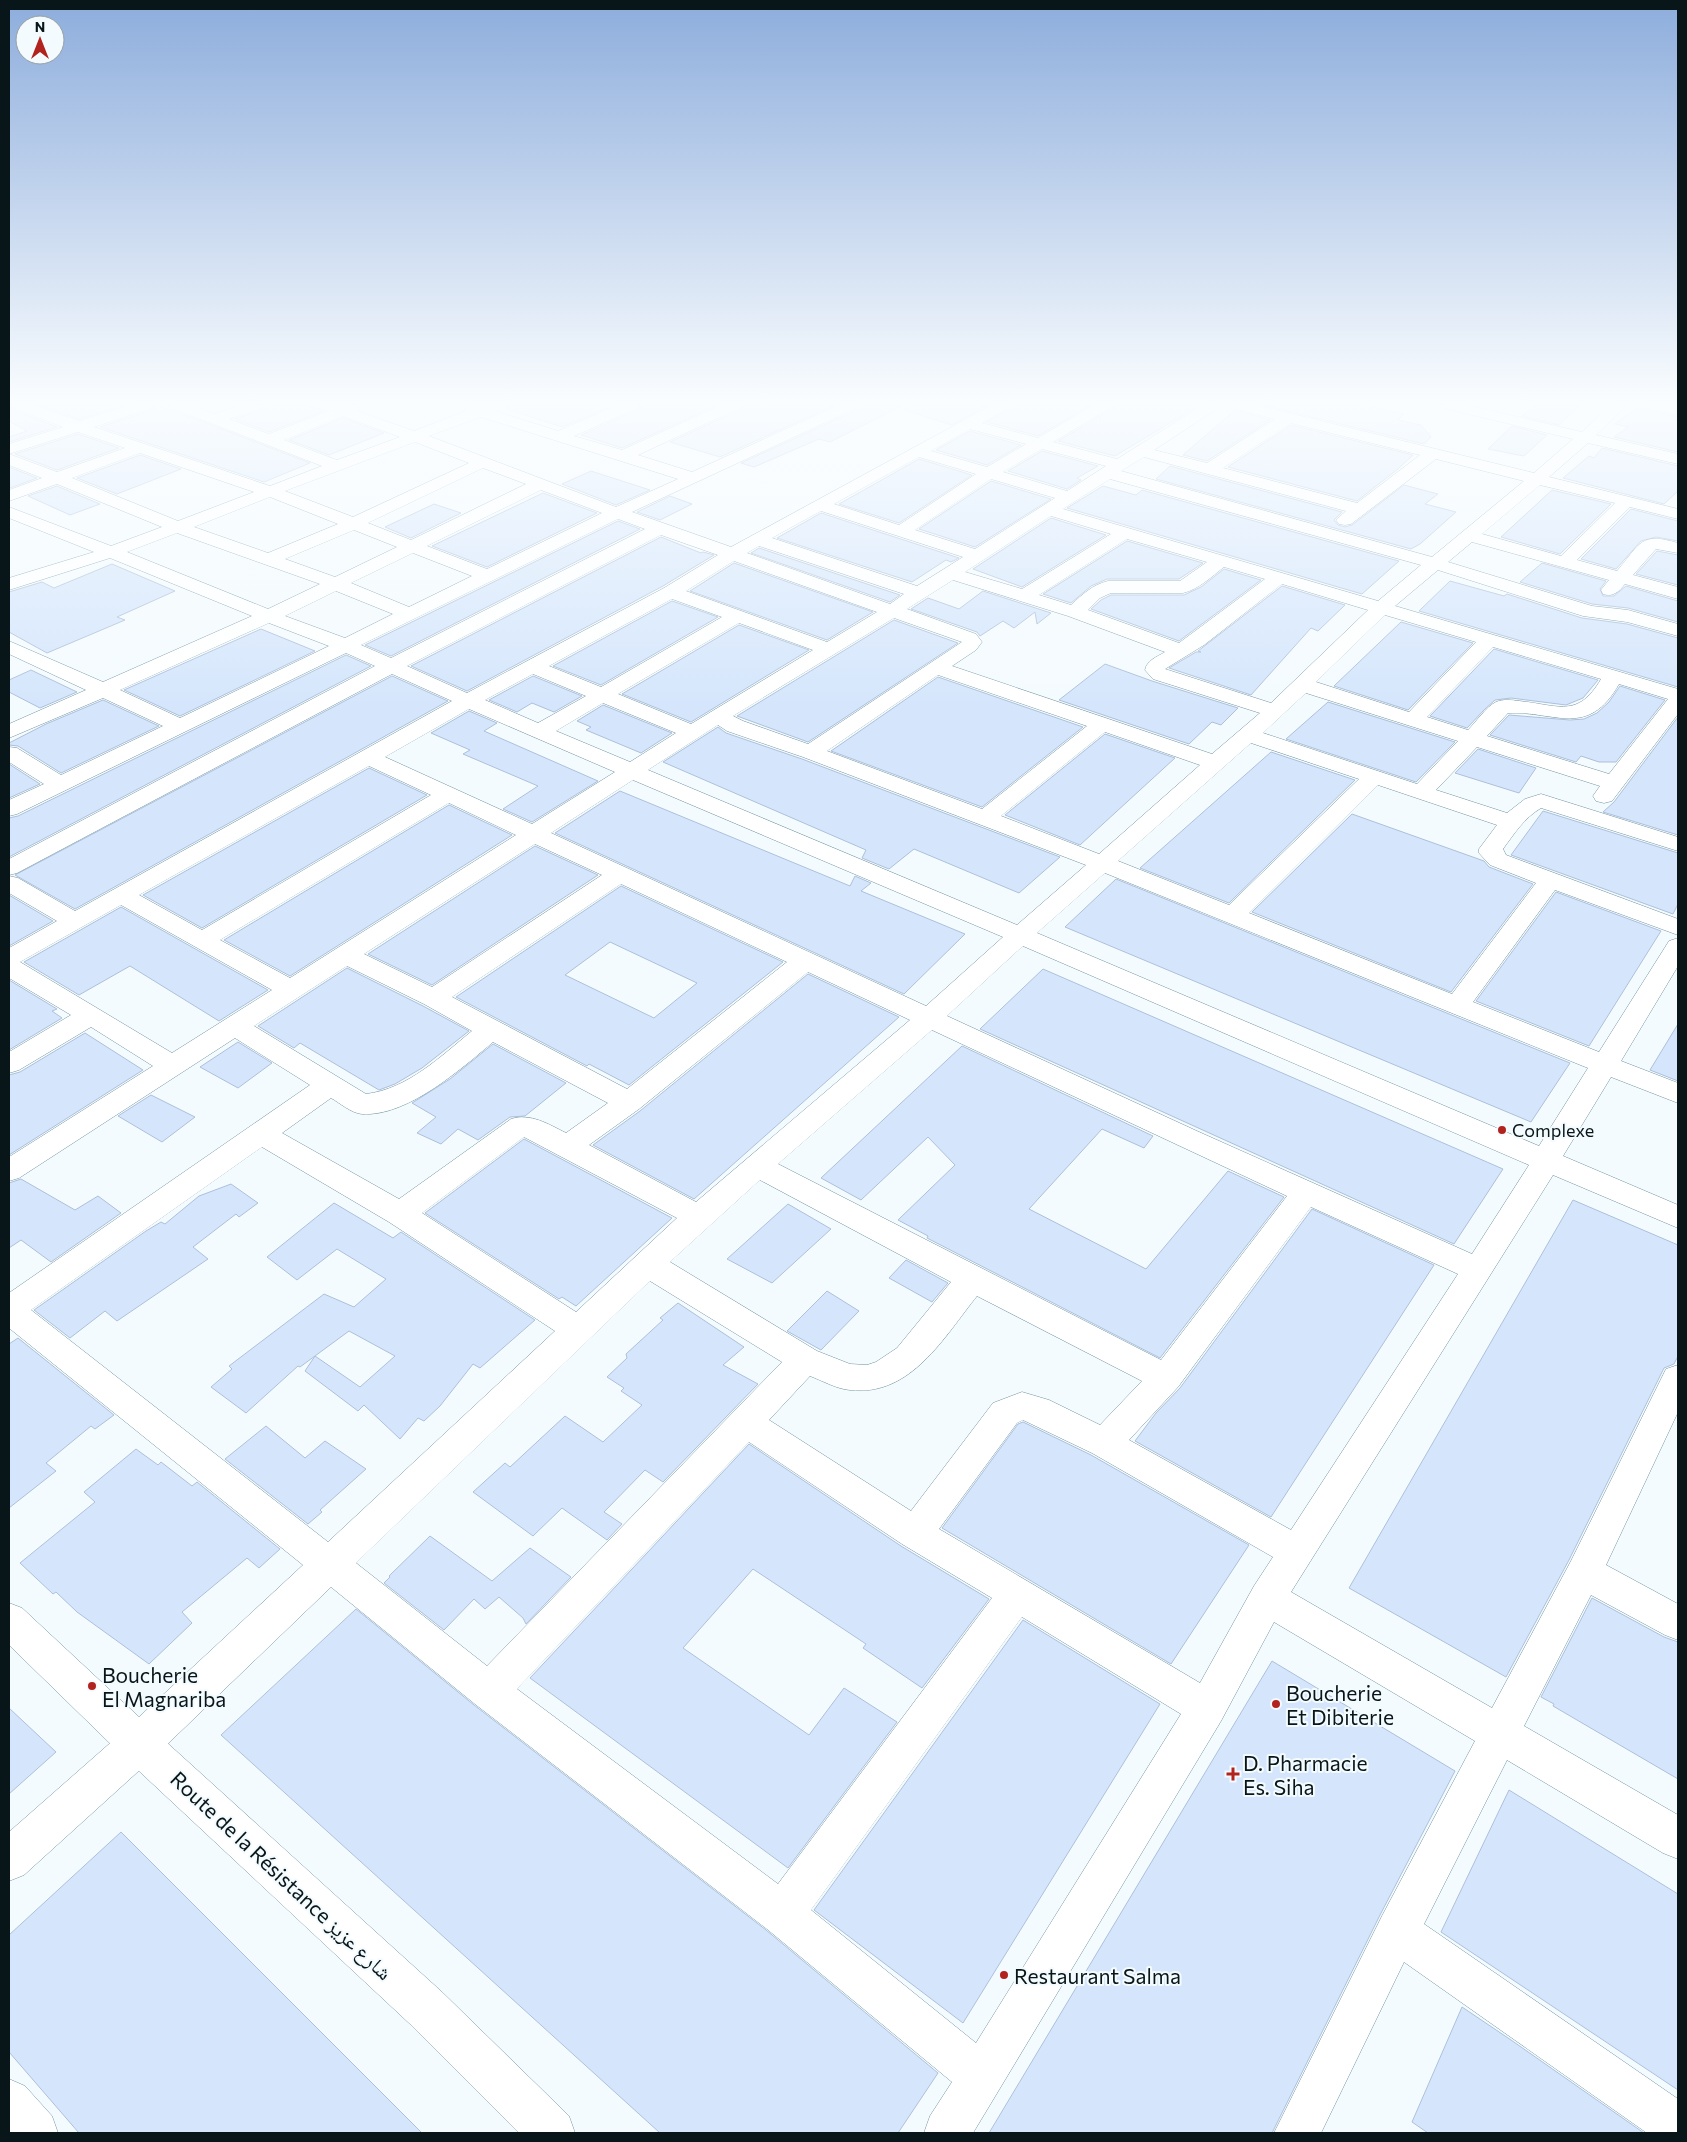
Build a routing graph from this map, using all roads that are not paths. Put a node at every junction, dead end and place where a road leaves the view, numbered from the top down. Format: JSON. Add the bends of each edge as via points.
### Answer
{"nodes":[{"id":1,"x":125,"y":505,"type":"edge"},
{"id":2,"x":234,"y":505,"type":"edge"},
{"id":3,"x":303,"y":505,"type":"edge"},
{"id":4,"x":393,"y":505,"type":"edge"},
{"id":5,"x":497,"y":505,"type":"edge"},
{"id":6,"x":596,"y":505,"type":"edge"},
{"id":7,"x":634,"y":505,"type":"edge"},
{"id":8,"x":820,"y":505,"type":"joint"},
{"id":9,"x":941,"y":505,"type":"edge"},
{"id":10,"x":1057,"y":505,"type":"edge"},
{"id":11,"x":1228,"y":505,"type":"edge"},
{"id":12,"x":1345,"y":505,"type":"edge"},
{"id":13,"x":1365,"y":505,"type":"edge"},
{"id":14,"x":1506,"y":505,"type":"edge"},
{"id":15,"x":1623,"y":505,"type":"edge"},
{"id":16,"x":1643,"y":505,"type":"edge"},
{"id":17,"x":1360,"y":509,"type":"junction"},
{"id":18,"x":1049,"y":510,"type":"junction"},
{"id":19,"x":9,"y":512,"type":"edge"},
{"id":20,"x":617,"y":513,"type":"junction"},
{"id":21,"x":1678,"y":514,"type":"edge"},
{"id":22,"x":353,"y":524,"type":"junction"},
{"id":23,"x":178,"y":526,"type":"junction"},
{"id":24,"x":660,"y":528,"type":"junction"},
{"id":25,"x":901,"y":532,"type":"junction"},
{"id":26,"x":1124,"y":533,"type":"junction"},
{"id":27,"x":1328,"y":534,"type":"junction"},
{"id":28,"x":1469,"y":536,"type":"junction"},
{"id":29,"x":757,"y":539,"type":"junction"},
{"id":30,"x":413,"y":546,"type":"junction"},
{"id":31,"x":1678,"y":548,"type":"edge"},
{"id":32,"x":111,"y":552,"type":"junction"},
{"id":33,"x":735,"y":555,"type":"junction"},
{"id":34,"x":977,"y":556,"type":"junction"},
{"id":35,"x":269,"y":559,"type":"junction"},
{"id":36,"x":1220,"y":561,"type":"junction"},
{"id":37,"x":1566,"y":561,"type":"junction"},
{"id":38,"x":1436,"y":564,"type":"junction"},
{"id":39,"x":950,"y":573,"type":"junction"},
{"id":40,"x":488,"y":576,"type":"junction"},
{"id":41,"x":1278,"y":578,"type":"junction"},
{"id":42,"x":1621,"y":578,"type":"junction"},
{"id":43,"x":334,"y":583,"type":"junction"},
{"id":44,"x":9,"y":584,"type":"edge"},
{"id":45,"x":671,"y":592,"type":"junction"},
{"id":46,"x":919,"y":593,"type":"junction"},
{"id":47,"x":1678,"y":593,"type":"edge"},
{"id":48,"x":1023,"y":597,"type":"junction"},
{"id":49,"x":1381,"y":608,"type":"junction"},
{"id":50,"x":893,"y":610,"type":"junction"},
{"id":51,"x":1075,"y":612,"type":"junction"},
{"id":52,"x":1590,"y":612,"type":"junction"},
{"id":53,"x":410,"y":614,"type":"junction"},
{"id":54,"x":269,"y":616,"type":"junction"},
{"id":55,"x":738,"y":616,"type":"junction"},
{"id":56,"x":1678,"y":630,"type":"edge"},
{"id":57,"x":1489,"y":640,"type":"junction"},
{"id":58,"x":346,"y":645,"type":"junction"},
{"id":59,"x":9,"y":647,"type":"edge"},
{"id":60,"x":829,"y":649,"type":"junction"},
{"id":61,"x":1182,"y":651,"type":"junction"},
{"id":62,"x":30,"y":658,"type":"junction"},
{"id":63,"x":391,"y":666,"type":"junction"},
{"id":64,"x":534,"y":667,"type":"junction"},
{"id":65,"x":936,"y":667,"type":"junction"},
{"id":66,"x":9,"y":668,"type":"edge"},
{"id":67,"x":1613,"y":676,"type":"junction"},
{"id":68,"x":1303,"y":685,"type":"junction"},
{"id":69,"x":103,"y":691,"type":"junction"},
{"id":70,"x":1678,"y":695,"type":"edge"},
{"id":71,"x":602,"y":697,"type":"junction"},
{"id":72,"x":1678,"y":700,"type":"edge"},
{"id":73,"x":468,"y":701,"type":"junction"},
{"id":74,"x":1275,"y":710,"type":"junction"},
{"id":75,"x":718,"y":716,"type":"junction"},
{"id":76,"x":1412,"y":720,"type":"junction"},
{"id":77,"x":1102,"y":724,"type":"junction"},
{"id":78,"x":179,"y":725,"type":"junction"},
{"id":79,"x":540,"y":731,"type":"junction"},
{"id":80,"x":9,"y":732,"type":"edge"},
{"id":81,"x":692,"y":732,"type":"junction"},
{"id":82,"x":1247,"y":735,"type":"junction"},
{"id":83,"x":1474,"y":739,"type":"junction"},
{"id":84,"x":811,"y":752,"type":"junction"},
{"id":85,"x":9,"y":754,"type":"edge"},
{"id":86,"x":368,"y":757,"type":"junction"},
{"id":87,"x":1216,"y":763,"type":"junction"},
{"id":88,"x":632,"y":771,"type":"junction"},
{"id":89,"x":1375,"y":776,"type":"junction"},
{"id":90,"x":1615,"y":783,"type":"junction"},
{"id":91,"x":60,"y":784,"type":"junction"},
{"id":92,"x":1422,"y":792,"type":"junction"},
{"id":93,"x":449,"y":794,"type":"junction"},
{"id":94,"x":9,"y":809,"type":"edge"},
{"id":95,"x":1588,"y":815,"type":"junction"},
{"id":96,"x":985,"y":818,"type":"junction"},
{"id":97,"x":1511,"y":822,"type":"junction"},
{"id":98,"x":534,"y":834,"type":"junction"},
{"id":99,"x":1678,"y":844,"type":"edge"},
{"id":100,"x":1102,"y":862,"type":"junction"},
{"id":101,"x":9,"y":868,"type":"edge"},
{"id":102,"x":620,"y":874,"type":"junction"},
{"id":103,"x":1551,"y":879,"type":"junction"},
{"id":104,"x":9,"y":883,"type":"edge"},
{"id":105,"x":120,"y":895,"type":"junction"},
{"id":106,"x":1233,"y":915,"type":"junction"},
{"id":107,"x":75,"y":921,"type":"junction"},
{"id":108,"x":1678,"y":928,"type":"edge"},
{"id":109,"x":1020,"y":935,"type":"junction"},
{"id":110,"x":202,"y":940,"type":"junction"},
{"id":111,"x":1678,"y":946,"type":"edge"},
{"id":112,"x":345,"y":955,"type":"junction"},
{"id":113,"x":9,"y":958,"type":"edge"},
{"id":114,"x":805,"y":960,"type":"junction"},
{"id":115,"x":9,"y":967,"type":"edge"},
{"id":116,"x":291,"y":990,"type":"junction"},
{"id":117,"x":433,"y":998,"type":"junction"},
{"id":118,"x":1457,"y":1006,"type":"junction"},
{"id":119,"x":92,"y":1015,"type":"junction"},
{"id":120,"x":929,"y":1018,"type":"junction"},
{"id":121,"x":234,"y":1026,"type":"junction"},
{"id":122,"x":491,"y":1030,"type":"junction"},
{"id":123,"x":9,"y":1064,"type":"edge"},
{"id":124,"x":1604,"y":1065,"type":"junction"},
{"id":125,"x":173,"y":1066,"type":"junction"},
{"id":126,"x":330,"y":1085,"type":"junction"},
{"id":127,"x":1678,"y":1094,"type":"edge"},
{"id":128,"x":630,"y":1102,"type":"junction"},
{"id":129,"x":260,"y":1133,"type":"junction"},
{"id":130,"x":568,"y":1146,"type":"junction"},
{"id":131,"x":1546,"y":1160,"type":"junction"},
{"id":132,"x":757,"y":1166,"type":"junction"},
{"id":133,"x":9,"y":1172,"type":"edge"},
{"id":134,"x":1305,"y":1193,"type":"junction"},
{"id":135,"x":400,"y":1214,"type":"junction"},
{"id":136,"x":698,"y":1216,"type":"junction"},
{"id":137,"x":1678,"y":1216,"type":"edge"},
{"id":138,"x":648,"y":1264,"type":"junction"},
{"id":139,"x":1478,"y":1270,"type":"junction"},
{"id":140,"x":972,"y":1279,"type":"junction"},
{"id":141,"x":9,"y":1309,"type":"edge"},
{"id":142,"x":578,"y":1330,"type":"junction"},
{"id":143,"x":805,"y":1360,"type":"junction"},
{"id":144,"x":1166,"y":1378,"type":"junction"},
{"id":145,"x":1678,"y":1378,"type":"edge"},
{"id":146,"x":746,"y":1422,"type":"junction"},
{"id":147,"x":1104,"y":1443,"type":"junction"},
{"id":148,"x":914,"y":1533,"type":"junction"},
{"id":149,"x":1296,"y":1552,"type":"junction"},
{"id":150,"x":330,"y":1566,"type":"junction"},
{"id":151,"x":1584,"y":1572,"type":"junction"},
{"id":152,"x":1016,"y":1594,"type":"junction"},
{"id":153,"x":1267,"y":1598,"type":"junction"},
{"id":154,"x":9,"y":1620,"type":"edge"},
{"id":155,"x":1678,"y":1623,"type":"edge"},
{"id":156,"x":489,"y":1691,"type":"junction"},
{"id":157,"x":1207,"y":1708,"type":"junction"},
{"id":158,"x":1501,"y":1733,"type":"junction"},
{"id":159,"x":139,"y":1744,"type":"junction"},
{"id":160,"x":1678,"y":1838,"type":"edge"},
{"id":161,"x":9,"y":1860,"type":"edge"},
{"id":162,"x":782,"y":1914,"type":"junction"},
{"id":163,"x":1396,"y":1931,"type":"junction"},
{"id":164,"x":982,"y":2077,"type":"junction"},
{"id":165,"x":9,"y":2102,"type":"edge"},
{"id":166,"x":1678,"y":2127,"type":"edge"},
{"id":167,"x":35,"y":2133,"type":"edge"},
{"id":168,"x":552,"y":2133,"type":"edge"},
{"id":169,"x":947,"y":2133,"type":"edge"},
{"id":170,"x":1298,"y":2133,"type":"edge"}],
"edges":[{"from":1,"to":23,"type":"street"},
{"from":2,"to":23,"type":"street"},
{"from":3,"to":22,"type":"street"},
{"from":4,"to":22,"type":"street"},
{"from":5,"to":30,"type":"street"},
{"from":6,"to":20,"type":"street"},
{"from":7,"to":20,"type":"street"},
{"from":8,"to":25,"type":"street"},
{"from":8,"to":29,"type":"street"},
{"from":9,"to":25,"type":"street"},
{"from":10,"to":18,"type":"street"},
{"from":11,"to":27,"type":"street"},
{"from":12,"to":17,"type":"street"},
{"from":13,"to":17,"type":"street"},
{"from":14,"to":28,"type":"street"},
{"from":15,"to":37,"type":"street"},
{"from":16,"to":21,"type":"street"},
{"from":17,"to":27,"type":"street"},
{"from":18,"to":26,"type":"street"},
{"from":18,"to":34,"type":"street"},
{"from":19,"to":32,"type":"street"},
{"from":20,"to":24,"type":"street"},
{"from":20,"to":40,"type":"street"},
{"from":22,"to":30,"type":"street"},
{"from":22,"to":35,"type":"street"},
{"from":23,"to":32,"type":"street"},
{"from":23,"to":35,"type":"street"},
{"from":24,"to":33,"type":"street"},
{"from":24,"to":63,"type":"street"},
{"from":25,"to":34,"type":"street"},
{"from":26,"to":36,"type":"street"},
{"from":26,"to":48,"type":"street"},
{"from":27,"to":38,"type":"street"},
{"from":28,"to":37,"type":"street"},
{"from":28,"to":38,"type":"street"},
{"from":29,"to":33,"type":"street"},
{"from":29,"to":46,"type":"street"},
{"from":30,"to":40,"type":"street"},
{"from":30,"to":43,"type":"street"},
{"from":31,"to":42,"type":"street","via":[[1650,544]]},
{"from":32,"to":44,"type":"street"},
{"from":32,"to":54,"type":"street"},
{"from":33,"to":45,"type":"street"},
{"from":33,"to":50,"type":"street"},
{"from":34,"to":39,"type":"street"},
{"from":35,"to":43,"type":"street"},
{"from":36,"to":41,"type":"street"},
{"from":36,"to":51,"type":"street","via":[[1183,587],[1108,587],[1093,594]]},
{"from":37,"to":42,"type":"street"},
{"from":38,"to":49,"type":"street"},
{"from":38,"to":52,"type":"street"},
{"from":39,"to":46,"type":"street"},
{"from":39,"to":48,"type":"street"},
{"from":40,"to":53,"type":"street"},
{"from":41,"to":49,"type":"street"},
{"from":41,"to":61,"type":"street"},
{"from":42,"to":47,"type":"street"},
{"from":42,"to":52,"type":"street"},
{"from":43,"to":53,"type":"street"},
{"from":43,"to":54,"type":"street"},
{"from":45,"to":55,"type":"street"},
{"from":45,"to":64,"type":"street"},
{"from":46,"to":50,"type":"street"},
{"from":48,"to":51,"type":"street"},
{"from":49,"to":57,"type":"street"},
{"from":49,"to":68,"type":"street"},
{"from":50,"to":60,"type":"street"},
{"from":50,"to":65,"type":"street","via":[[969,638],[972,642]]},
{"from":51,"to":61,"type":"street"},
{"from":52,"to":56,"type":"street","via":[[1628,616]]},
{"from":53,"to":58,"type":"street"},
{"from":54,"to":58,"type":"street"},
{"from":54,"to":69,"type":"street"},
{"from":55,"to":60,"type":"street"},
{"from":55,"to":71,"type":"street"},
{"from":57,"to":67,"type":"street"},
{"from":57,"to":76,"type":"street"},
{"from":58,"to":63,"type":"street"},
{"from":58,"to":78,"type":"street"},
{"from":59,"to":62,"type":"street"},
{"from":60,"to":75,"type":"street"},
{"from":61,"to":74,"type":"street","via":[[1156,666],[1155,670],[1160,675]]},
{"from":62,"to":66,"type":"street"},
{"from":62,"to":69,"type":"street"},
{"from":63,"to":73,"type":"street"},
{"from":63,"to":101,"type":"street"},
{"from":64,"to":71,"type":"street"},
{"from":64,"to":73,"type":"street"},
{"from":65,"to":77,"type":"street"},
{"from":65,"to":84,"type":"street"},
{"from":67,"to":70,"type":"street"},
{"from":67,"to":83,"type":"street","via":[[1596,702],[1580,710],[1559,713],[1515,705],[1502,707]]},
{"from":68,"to":74,"type":"street"},
{"from":68,"to":76,"type":"street"},
{"from":69,"to":78,"type":"street"},
{"from":69,"to":80,"type":"street"},
{"from":71,"to":79,"type":"street"},
{"from":71,"to":81,"type":"street"},
{"from":72,"to":90,"type":"street"},
{"from":73,"to":79,"type":"street"},
{"from":73,"to":86,"type":"street"},
{"from":74,"to":82,"type":"street"},
{"from":75,"to":81,"type":"street"},
{"from":75,"to":84,"type":"street","via":[[735,726]]},
{"from":76,"to":83,"type":"street"},
{"from":77,"to":87,"type":"street"},
{"from":77,"to":96,"type":"street"},
{"from":78,"to":91,"type":"street"},
{"from":79,"to":88,"type":"street"},
{"from":81,"to":88,"type":"street"},
{"from":82,"to":87,"type":"street"},
{"from":82,"to":89,"type":"street"},
{"from":83,"to":90,"type":"street"},
{"from":83,"to":92,"type":"street"},
{"from":84,"to":96,"type":"street"},
{"from":85,"to":91,"type":"street"},
{"from":86,"to":93,"type":"street"},
{"from":86,"to":105,"type":"street"},
{"from":87,"to":100,"type":"street"},
{"from":88,"to":98,"type":"street"},
{"from":88,"to":109,"type":"street"},
{"from":89,"to":92,"type":"street"},
{"from":89,"to":106,"type":"street"},
{"from":90,"to":95,"type":"street"},
{"from":91,"to":94,"type":"street"},
{"from":92,"to":97,"type":"street"},
{"from":93,"to":98,"type":"street"},
{"from":93,"to":110,"type":"street"},
{"from":95,"to":97,"type":"street","via":[[1541,801],[1532,802]]},
{"from":95,"to":99,"type":"street"},
{"from":96,"to":100,"type":"street"},
{"from":97,"to":103,"type":"street","via":[[1491,848],[1491,854],[1498,860]]},
{"from":98,"to":102,"type":"street"},
{"from":98,"to":112,"type":"street"},
{"from":100,"to":106,"type":"street"},
{"from":100,"to":109,"type":"street"},
{"from":102,"to":114,"type":"street"},
{"from":102,"to":117,"type":"street"},
{"from":103,"to":108,"type":"street"},
{"from":103,"to":118,"type":"street"},
{"from":104,"to":107,"type":"street"},
{"from":105,"to":107,"type":"street"},
{"from":105,"to":110,"type":"street"},
{"from":106,"to":118,"type":"street"},
{"from":107,"to":113,"type":"street"},
{"from":109,"to":120,"type":"street"},
{"from":109,"to":131,"type":"street"},
{"from":110,"to":116,"type":"street"},
{"from":111,"to":124,"type":"street"},
{"from":112,"to":116,"type":"street"},
{"from":112,"to":117,"type":"street"},
{"from":114,"to":120,"type":"street"},
{"from":114,"to":128,"type":"street"},
{"from":115,"to":119,"type":"street"},
{"from":116,"to":121,"type":"street"},
{"from":117,"to":122,"type":"street"},
{"from":118,"to":124,"type":"street"},
{"from":119,"to":123,"type":"street"},
{"from":119,"to":125,"type":"street"},
{"from":120,"to":132,"type":"street"},
{"from":120,"to":134,"type":"street"},
{"from":121,"to":125,"type":"street"},
{"from":121,"to":126,"type":"street"},
{"from":122,"to":126,"type":"street","via":[[424,1080],[388,1101],[362,1104]]},
{"from":122,"to":128,"type":"street"},
{"from":124,"to":127,"type":"street"},
{"from":124,"to":131,"type":"street"},
{"from":125,"to":133,"type":"street"},
{"from":126,"to":129,"type":"street"},
{"from":128,"to":130,"type":"street"},
{"from":129,"to":135,"type":"street"},
{"from":129,"to":141,"type":"street"},
{"from":130,"to":135,"type":"street","via":[[528,1127],[515,1128]]},
{"from":130,"to":136,"type":"street"},
{"from":131,"to":137,"type":"street"},
{"from":131,"to":139,"type":"street"},
{"from":132,"to":136,"type":"street"},
{"from":132,"to":140,"type":"street"},
{"from":134,"to":139,"type":"street"},
{"from":134,"to":144,"type":"street"},
{"from":135,"to":142,"type":"street"},
{"from":136,"to":138,"type":"street"},
{"from":138,"to":142,"type":"street"},
{"from":138,"to":143,"type":"street"},
{"from":139,"to":149,"type":"street"},
{"from":140,"to":143,"type":"street","via":[[909,1357],[886,1373],[867,1378],[848,1377]]},
{"from":140,"to":144,"type":"street"},
{"from":141,"to":150,"type":"street"},
{"from":142,"to":150,"type":"street"},
{"from":143,"to":146,"type":"street"},
{"from":144,"to":147,"type":"street"},
{"from":145,"to":151,"type":"street"},
{"from":146,"to":148,"type":"street"},
{"from":146,"to":156,"type":"street"},
{"from":147,"to":148,"type":"street","via":[[1037,1410],[1022,1406],[1005,1413]]},
{"from":147,"to":149,"type":"street"},
{"from":148,"to":152,"type":"street"},
{"from":149,"to":153,"type":"street"},
{"from":150,"to":156,"type":"street"},
{"from":150,"to":159,"type":"street"},
{"from":151,"to":155,"type":"street"},
{"from":151,"to":158,"type":"street"},
{"from":152,"to":157,"type":"street"},
{"from":152,"to":162,"type":"street"},
{"from":153,"to":157,"type":"street"},
{"from":153,"to":158,"type":"street"},
{"from":154,"to":159,"type":"street","name":"Route de la Résistance شارع عزيز"},
{"from":156,"to":162,"type":"street"},
{"from":157,"to":164,"type":"street"},
{"from":158,"to":160,"type":"street"},
{"from":158,"to":163,"type":"street"},
{"from":159,"to":161,"type":"street"},
{"from":159,"to":168,"type":"street","name":"Route de la Résistance شارع عزيز","via":[[426,2008]]},
{"from":162,"to":164,"type":"street"},
{"from":163,"to":166,"type":"street"},
{"from":163,"to":170,"type":"street"},
{"from":164,"to":169,"type":"street"},
{"from":165,"to":167,"type":"street"}]}
